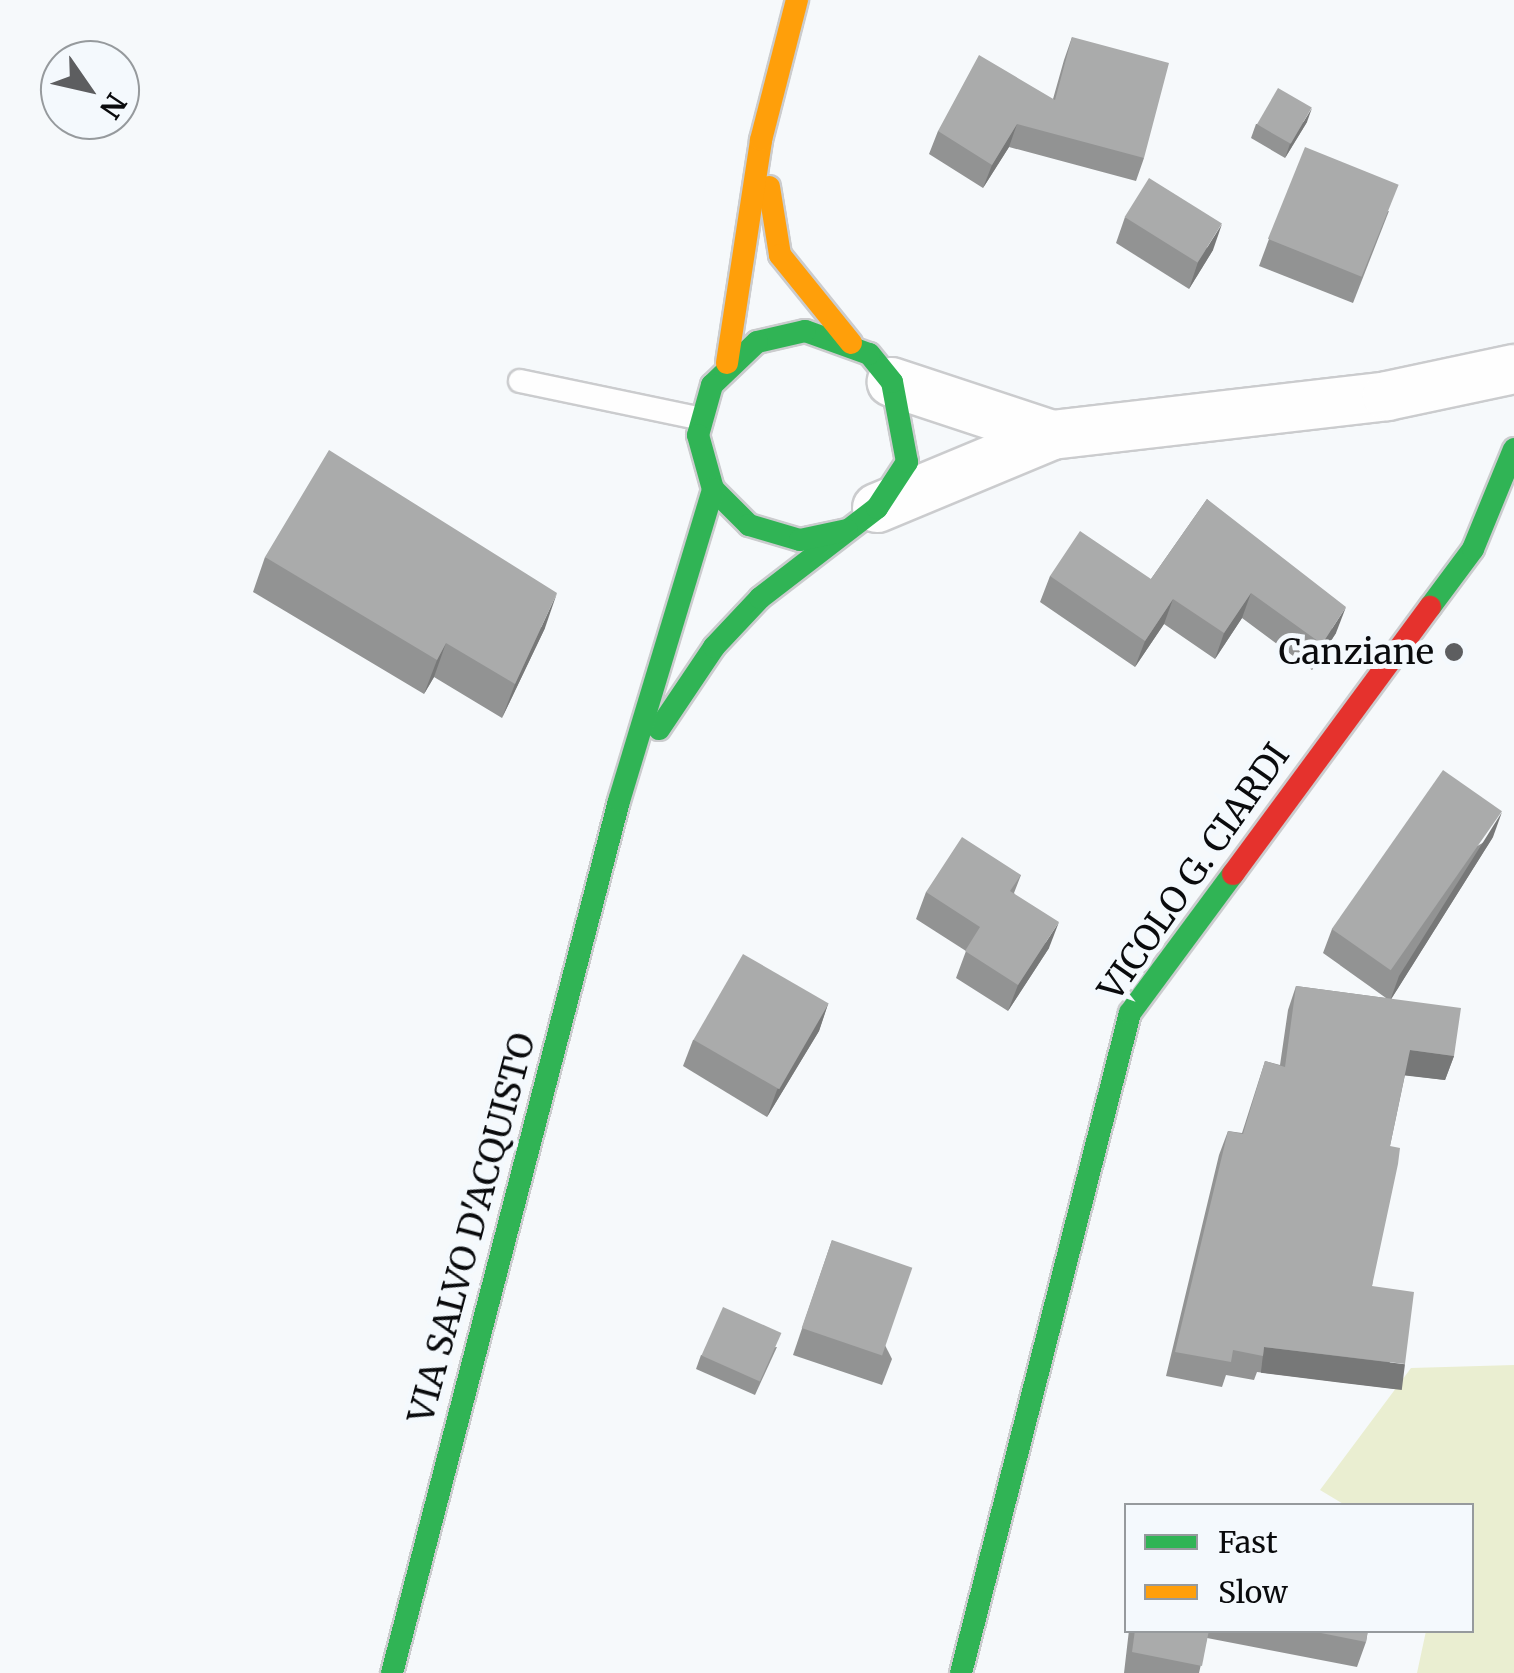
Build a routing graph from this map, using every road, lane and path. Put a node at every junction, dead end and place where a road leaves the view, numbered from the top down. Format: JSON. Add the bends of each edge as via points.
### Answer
{"nodes":[{"id":1,"x":797,"y":0,"type":"edge"},
{"id":2,"x":762,"y":140,"type":"junction"},
{"id":3,"x":851,"y":343,"type":"junction"},
{"id":4,"x":727,"y":363,"type":"junction"},
{"id":5,"x":1514,"y":369,"type":"edge"},
{"id":6,"x":520,"y":381,"type":"dead end"},
{"id":7,"x":892,"y":382,"type":"junction"},
{"id":8,"x":702,"y":418,"type":"junction"},
{"id":9,"x":1052,"y":435,"type":"junction"},
{"id":10,"x":1514,"y":450,"type":"edge"},
{"id":11,"x":713,"y":489,"type":"junction"},
{"id":12,"x":862,"y":519,"type":"junction"},
{"id":13,"x":619,"y":802,"type":"junction"},
{"id":14,"x":392,"y":1673,"type":"edge"},
{"id":15,"x":960,"y":1673,"type":"edge"}],
"edges":[{"from":1,"to":2,"type":"street"},
{"from":2,"to":3,"type":"street","via":[[780,254]]},
{"from":2,"to":4,"type":"street"},
{"from":3,"to":4,"type":"street","via":[[805,332],[757,342]]},
{"from":3,"to":7,"type":"street"},
{"from":4,"to":8,"type":"street"},
{"from":5,"to":9,"type":"street","via":[[1387,396]]},
{"from":6,"to":8,"type":"lane"},
{"from":7,"to":9,"type":"street"},
{"from":7,"to":12,"type":"street","name":"VIA SALVO D'ACQUISTO","via":[[907,462]]},
{"from":8,"to":11,"type":"street","name":"VIA SALVO D'ACQUISTO"},
{"from":9,"to":12,"type":"street"},
{"from":10,"to":15,"type":"street","name":"VICOLO G. CIARDI","via":[[1474,549],[1130,1013]]},
{"from":11,"to":12,"type":"street","via":[[749,526],[800,540]]},
{"from":11,"to":13,"type":"street","name":"VIA SALVO D'ACQUISTO"},
{"from":12,"to":13,"type":"street","name":"VIA SALVO D'ACQUISTO","via":[[714,646]]},
{"from":13,"to":14,"type":"street","name":"VIA SALVO D'ACQUISTO"}]}
